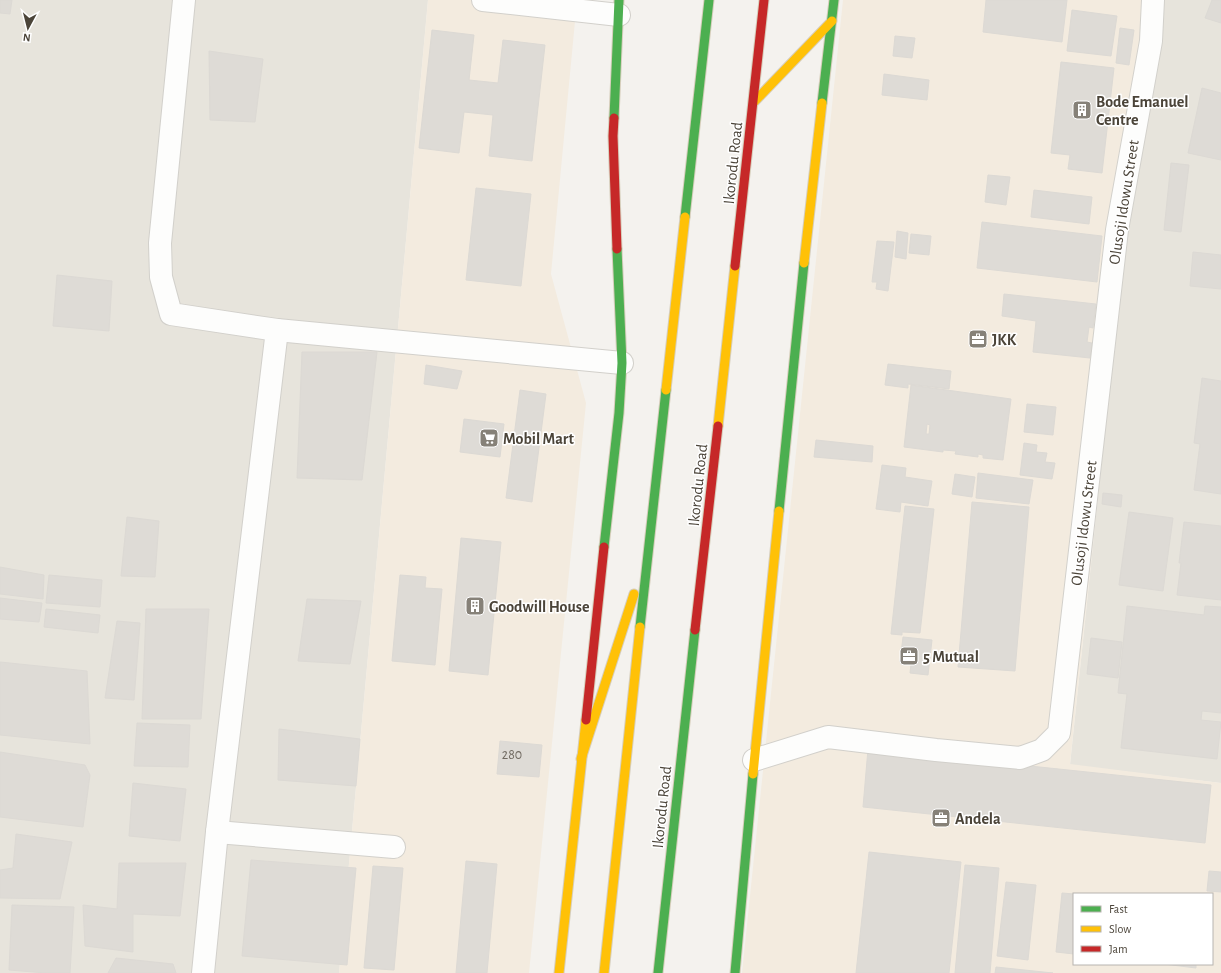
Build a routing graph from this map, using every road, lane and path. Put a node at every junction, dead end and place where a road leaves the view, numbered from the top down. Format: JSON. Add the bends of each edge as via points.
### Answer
{"nodes":[{"id":1,"x":184,"y":0,"type":"edge"},
{"id":2,"x":483,"y":0,"type":"edge"},
{"id":3,"x":709,"y":0,"type":"edge"},
{"id":4,"x":764,"y":0,"type":"edge"},
{"id":5,"x":834,"y":0,"type":"edge"},
{"id":6,"x":1154,"y":0,"type":"edge"},
{"id":7,"x":619,"y":7,"type":"edge"},
{"id":8,"x":832,"y":21,"type":"junction"},
{"id":9,"x":754,"y":102,"type":"junction"},
{"id":10,"x":277,"y":330,"type":"junction"},
{"id":11,"x":622,"y":363,"type":"junction"},
{"id":12,"x":648,"y":551,"type":"junction"},
{"id":13,"x":581,"y":759,"type":"junction"},
{"id":14,"x":754,"y":760,"type":"junction"},
{"id":15,"x":217,"y":832,"type":"junction"},
{"id":16,"x":394,"y":847,"type":"dead end"},
{"id":17,"x":203,"y":973,"type":"edge"},
{"id":18,"x":559,"y":973,"type":"edge"},
{"id":19,"x":604,"y":973,"type":"edge"},
{"id":20,"x":658,"y":973,"type":"edge"},
{"id":21,"x":735,"y":973,"type":"edge"}],
"edges":[{"from":1,"to":10,"type":"street","via":[[160,243],[161,277],[172,314]]},
{"from":2,"to":7,"type":"street"},
{"from":3,"to":12,"type":"main road"},
{"from":4,"to":9,"type":"main road","name":"Ikorodu Road"},
{"from":5,"to":8,"type":"main road"},
{"from":6,"to":14,"type":"street","name":"Olusoji Idowu Street","via":[[1151,41],[1117,230],[1059,733],[1042,750],[1020,758],[828,737]]},
{"from":7,"to":11,"type":"main road","via":[[614,136]]},
{"from":8,"to":9,"type":"main road"},
{"from":8,"to":14,"type":"main road","via":[[798,320]]},
{"from":9,"to":20,"type":"main road","name":"Ikorodu Road"},
{"from":10,"to":11,"type":"street"},
{"from":10,"to":15,"type":"street"},
{"from":11,"to":13,"type":"main road","via":[[619,414]]},
{"from":12,"to":13,"type":"main road"},
{"from":12,"to":19,"type":"main road"},
{"from":13,"to":18,"type":"main road"},
{"from":14,"to":21,"type":"main road"},
{"from":15,"to":16,"type":"street"},
{"from":15,"to":17,"type":"street"}]}
